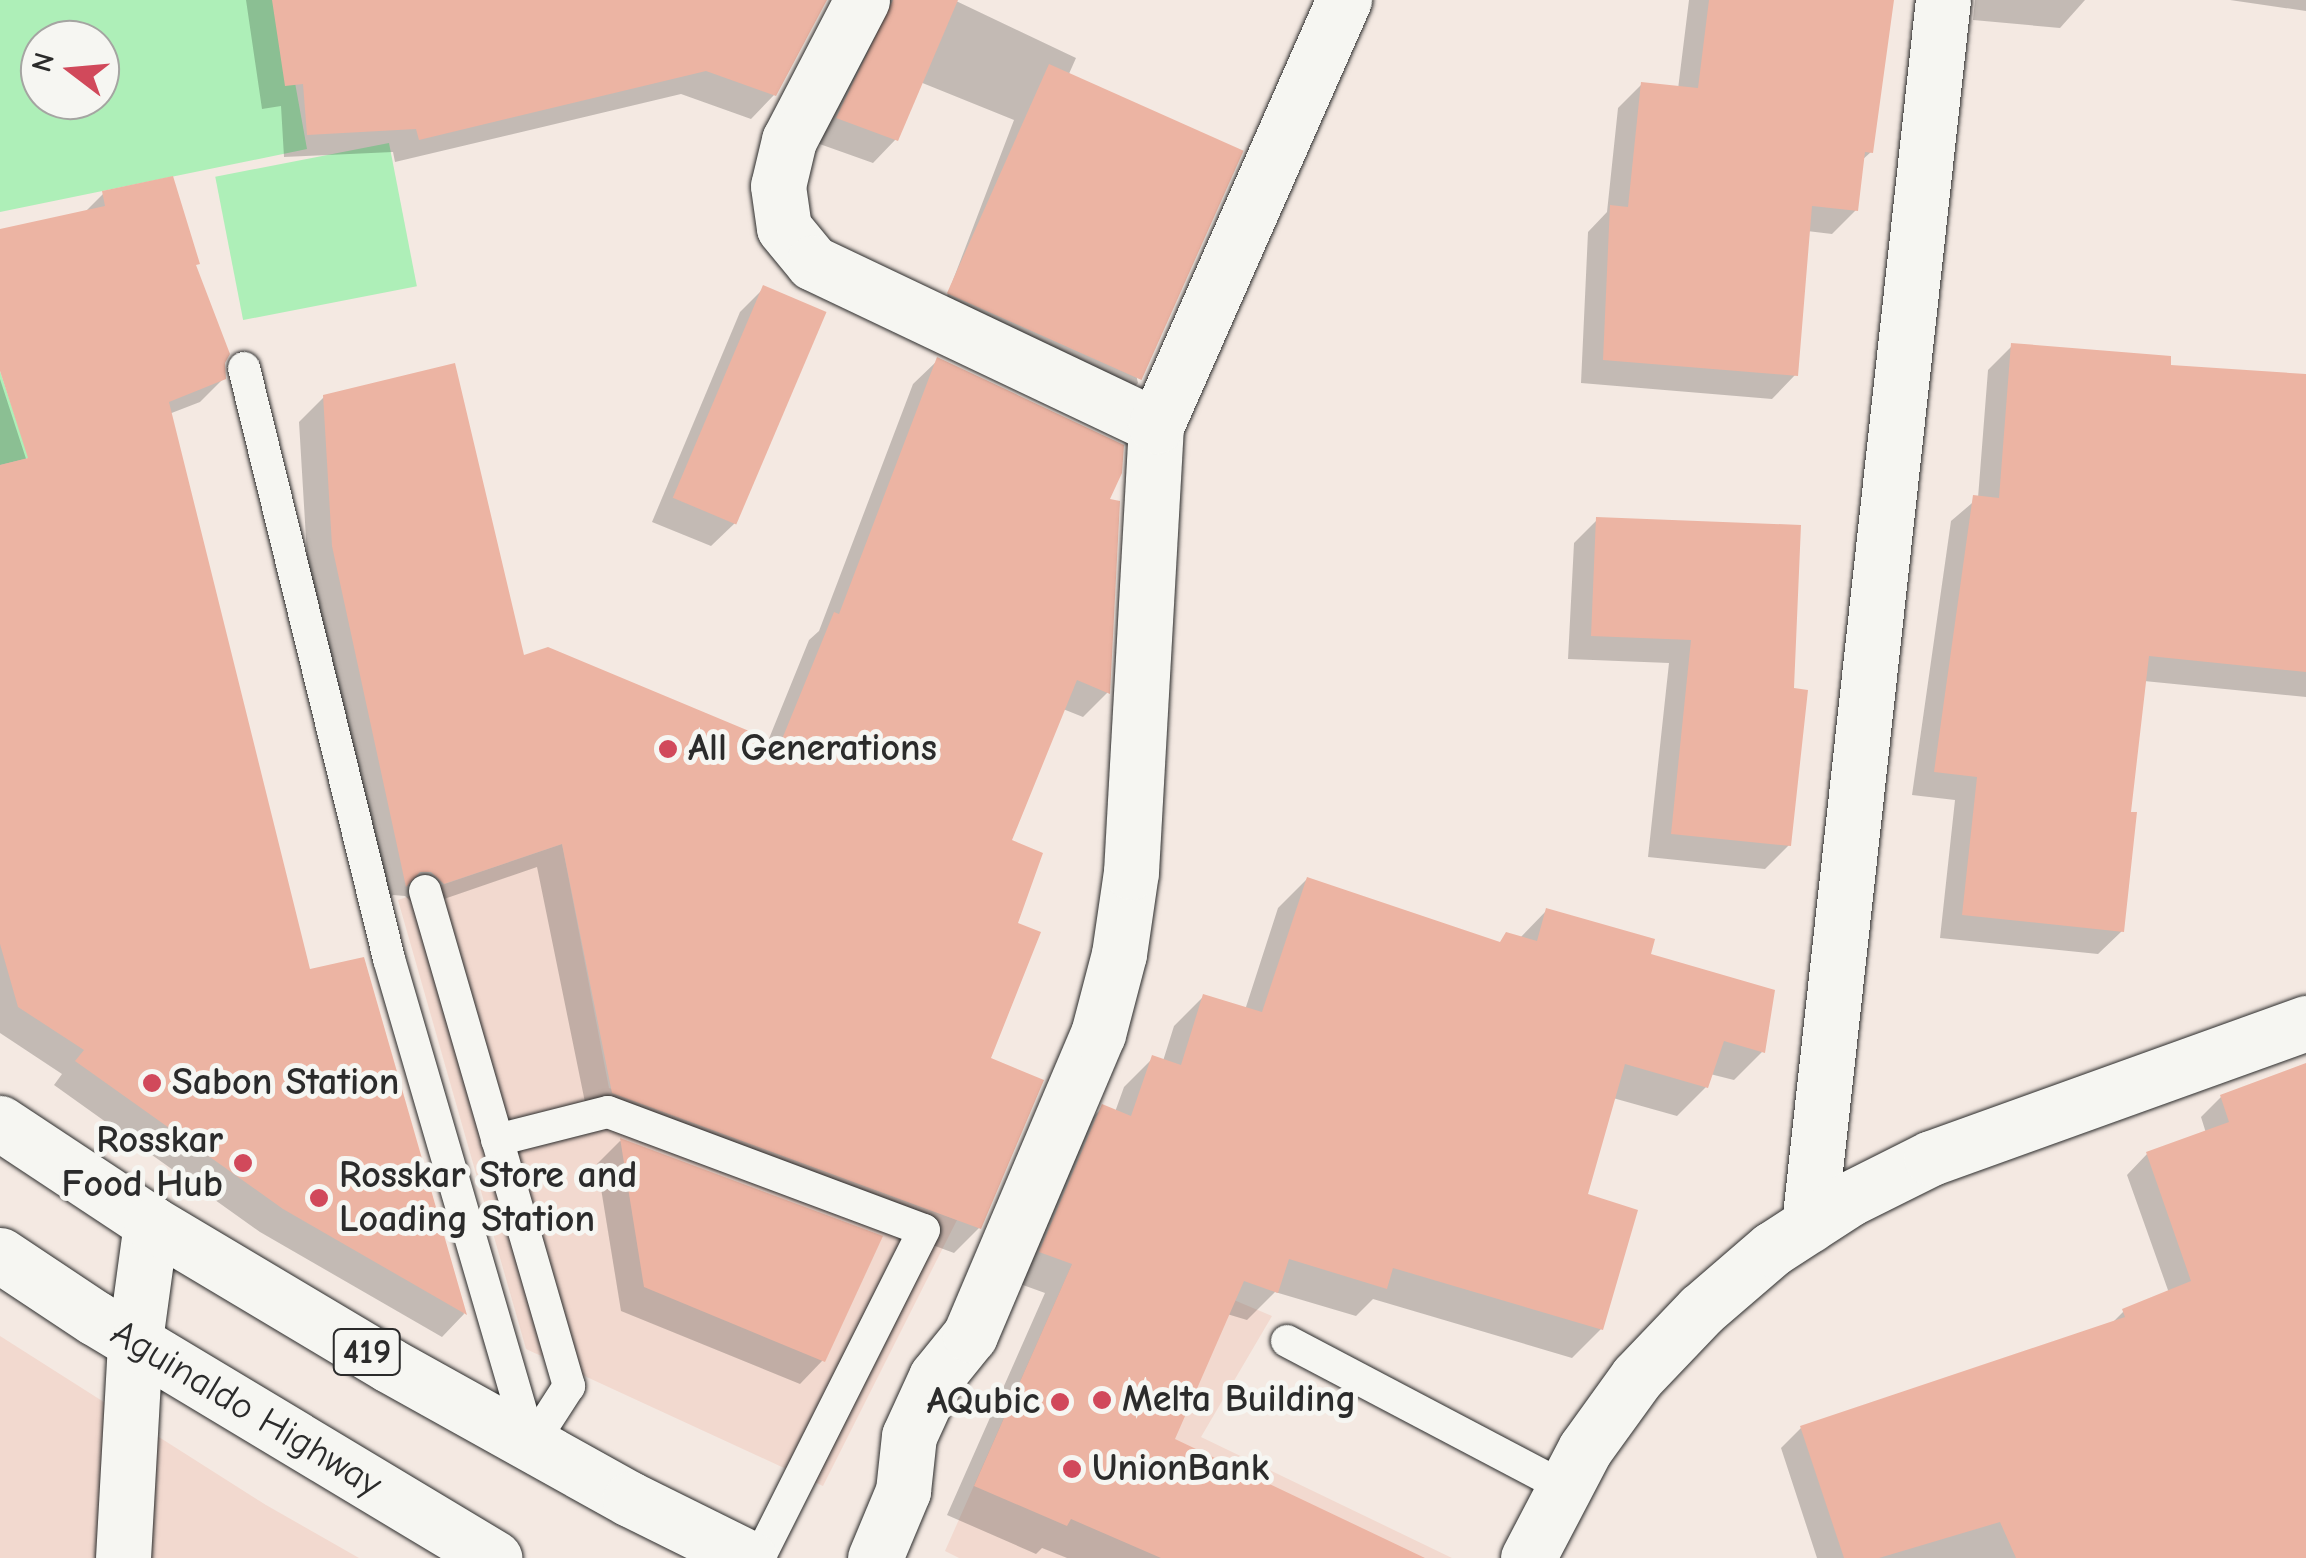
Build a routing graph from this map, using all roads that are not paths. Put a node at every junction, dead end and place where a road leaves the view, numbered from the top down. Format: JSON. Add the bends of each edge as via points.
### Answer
{"nodes":[{"id":1,"x":862,"y":0,"type":"edge"},
{"id":2,"x":1344,"y":0,"type":"edge"},
{"id":3,"x":1942,"y":0,"type":"edge"},
{"id":4,"x":244,"y":368,"type":"dead end"},
{"id":5,"x":1156,"y":426,"type":"junction"},
{"id":6,"x":424,"y":891,"type":"dead end"},
{"id":7,"x":2306,"y":1023,"type":"edge"},
{"id":8,"x":0,"y":1122,"type":"edge"},
{"id":9,"x":497,"y":1140,"type":"junction"},
{"id":10,"x":151,"y":1223,"type":"junction"},
{"id":11,"x":1809,"y":1225,"type":"junction"},
{"id":12,"x":0,"y":1255,"type":"edge"},
{"id":13,"x":135,"y":1340,"type":"junction"},
{"id":14,"x":1287,"y":1342,"type":"dead end"},
{"id":15,"x":531,"y":1446,"type":"junction"},
{"id":16,"x":1564,"y":1487,"type":"junction"},
{"id":17,"x":123,"y":1558,"type":"edge"},
{"id":18,"x":495,"y":1558,"type":"edge"},
{"id":19,"x":749,"y":1558,"type":"edge"},
{"id":20,"x":758,"y":1558,"type":"edge"},
{"id":21,"x":874,"y":1558,"type":"edge"},
{"id":22,"x":1528,"y":1558,"type":"edge"}],
"edges":[{"from":1,"to":5,"type":"main road","via":[[789,140],[778,186],[784,228],[813,263]]},
{"from":2,"to":5,"type":"main road"},
{"from":3,"to":11,"type":"main road"},
{"from":4,"to":15,"type":"lane","via":[[389,960]]},
{"from":5,"to":21,"type":"main road","via":[[1131,872],[1119,954],[1098,1034],[970,1334],[966,1389],[940,1450],[904,1490]]},
{"from":6,"to":9,"type":"lane"},
{"from":7,"to":11,"type":"main road","via":[[1931,1158]]},
{"from":8,"to":10,"type":"main road","number":"419"},
{"from":9,"to":15,"type":"lane","via":[[568,1386]]},
{"from":9,"to":20,"type":"lane","via":[[608,1112],[924,1230]]},
{"from":10,"to":13,"type":"main road"},
{"from":10,"to":15,"type":"main road","number":"419"},
{"from":11,"to":16,"type":"main road","via":[[1701,1310],[1637,1378]]},
{"from":12,"to":13,"type":"main road","name":"Aguinaldo Highway"},
{"from":13,"to":17,"type":"main road"},
{"from":13,"to":18,"type":"main road","name":"Aguinaldo Highway"},
{"from":14,"to":16,"type":"lane"},
{"from":15,"to":19,"type":"main road","number":"419"},
{"from":16,"to":22,"type":"main road"}]}
